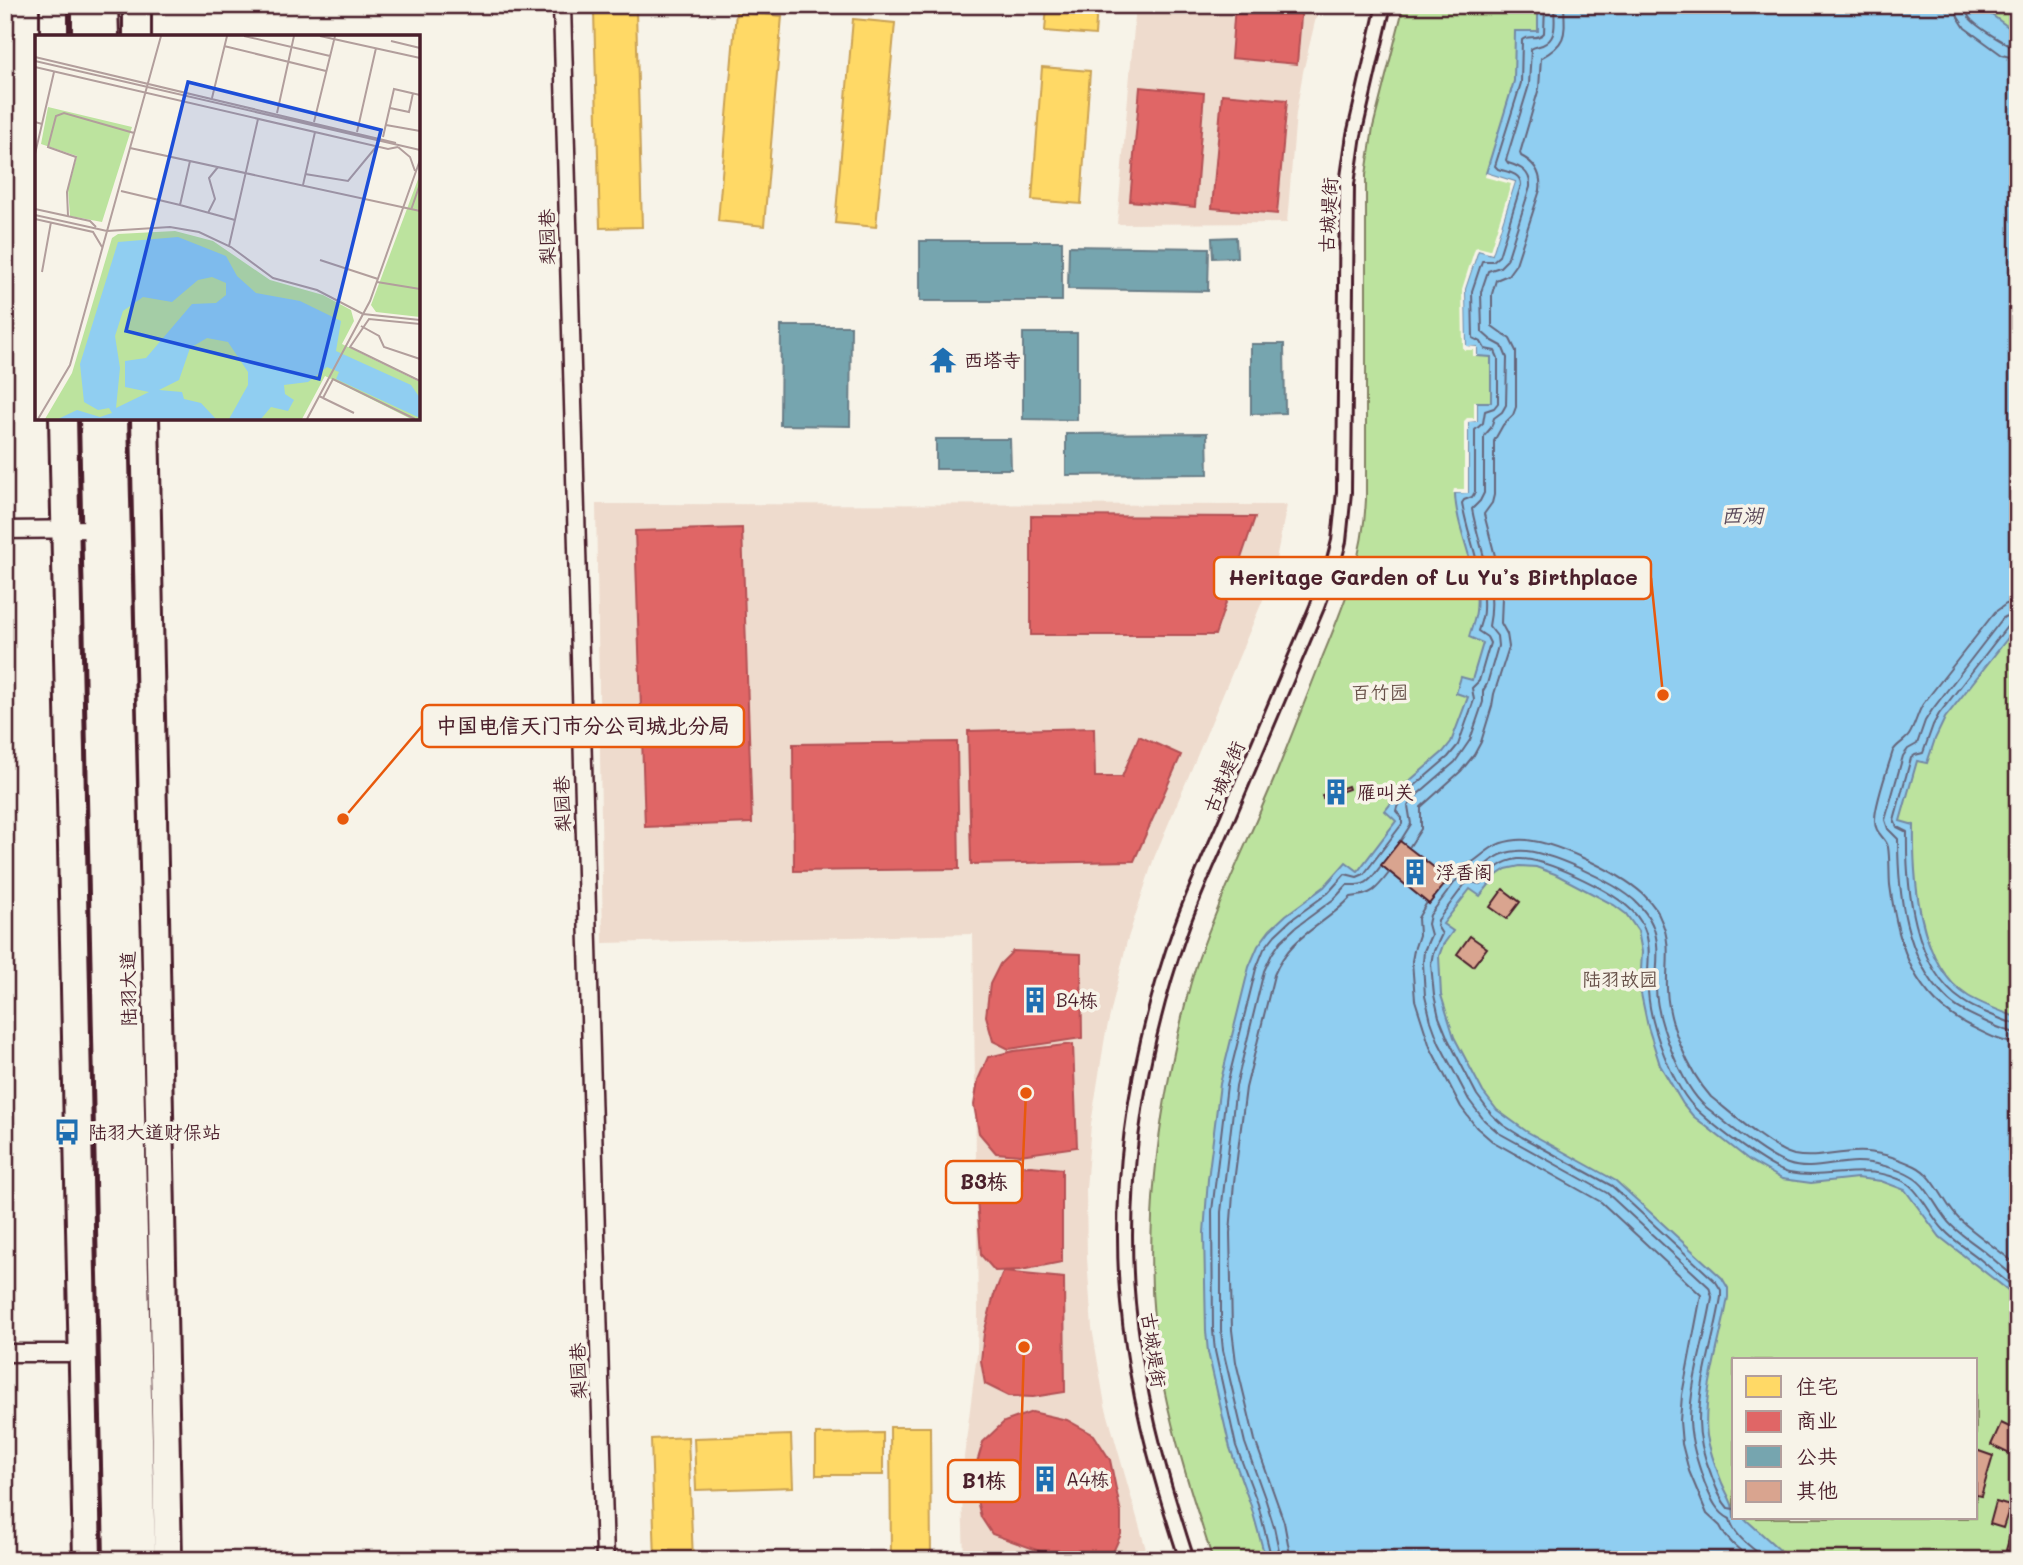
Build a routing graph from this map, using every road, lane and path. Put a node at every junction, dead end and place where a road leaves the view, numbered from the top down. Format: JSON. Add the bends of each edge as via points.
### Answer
{"nodes":[{"id":1,"x":54,"y":5,"type":"edge"},
{"id":2,"x":86,"y":5,"type":"edge"},
{"id":3,"x":104,"y":5,"type":"edge"},
{"id":4,"x":137,"y":5,"type":"edge"},
{"id":5,"x":562,"y":5,"type":"edge"},
{"id":6,"x":1384,"y":5,"type":"edge"},
{"id":7,"x":54,"y":35,"type":"edge"},
{"id":8,"x":86,"y":35,"type":"edge"},
{"id":9,"x":105,"y":35,"type":"edge"},
{"id":10,"x":137,"y":35,"type":"edge"},
{"id":11,"x":64,"y":420,"type":"edge"},
{"id":12,"x":94,"y":420,"type":"edge"},
{"id":13,"x":114,"y":420,"type":"edge"},
{"id":14,"x":145,"y":420,"type":"edge"},
{"id":15,"x":66,"y":529,"type":"junction"},
{"id":16,"x":96,"y":529,"type":"junction"},
{"id":17,"x":5,"y":530,"type":"edge"},
{"id":18,"x":5,"y":1353,"type":"edge"},
{"id":19,"x":83,"y":1353,"type":"junction"},
{"id":20,"x":87,"y":1560,"type":"edge"},
{"id":21,"x":118,"y":1560,"type":"edge"},
{"id":22,"x":142,"y":1560,"type":"edge"},
{"id":23,"x":168,"y":1560,"type":"edge"},
{"id":24,"x":605,"y":1560,"type":"edge"},
{"id":25,"x":1187,"y":1560,"type":"edge"}],
"edges":[{"from":1,"to":7,"type":"main road"},
{"from":2,"to":8,"type":"main road"},
{"from":3,"to":9,"type":"main road"},
{"from":4,"to":10,"type":"main road"},
{"from":5,"to":24,"type":"street","name":"梨园巷"},
{"from":6,"to":25,"type":"street","name":"古城堤街","via":[[1347,184],[1344,492],[1339,541],[1317,607],[1181,927],[1142,1069],[1128,1158],[1125,1213],[1132,1343],[1149,1429]]},
{"from":11,"to":15,"type":"main road"},
{"from":12,"to":16,"type":"main road","name":"陆羽大道"},
{"from":13,"to":22,"type":"main road","name":"陆羽大道"},
{"from":14,"to":23,"type":"main road"},
{"from":15,"to":16,"type":"street"},
{"from":15,"to":17,"type":"street"},
{"from":15,"to":19,"type":"main road"},
{"from":16,"to":21,"type":"main road","name":"陆羽大道"},
{"from":18,"to":19,"type":"street"},
{"from":19,"to":20,"type":"main road"}]}
